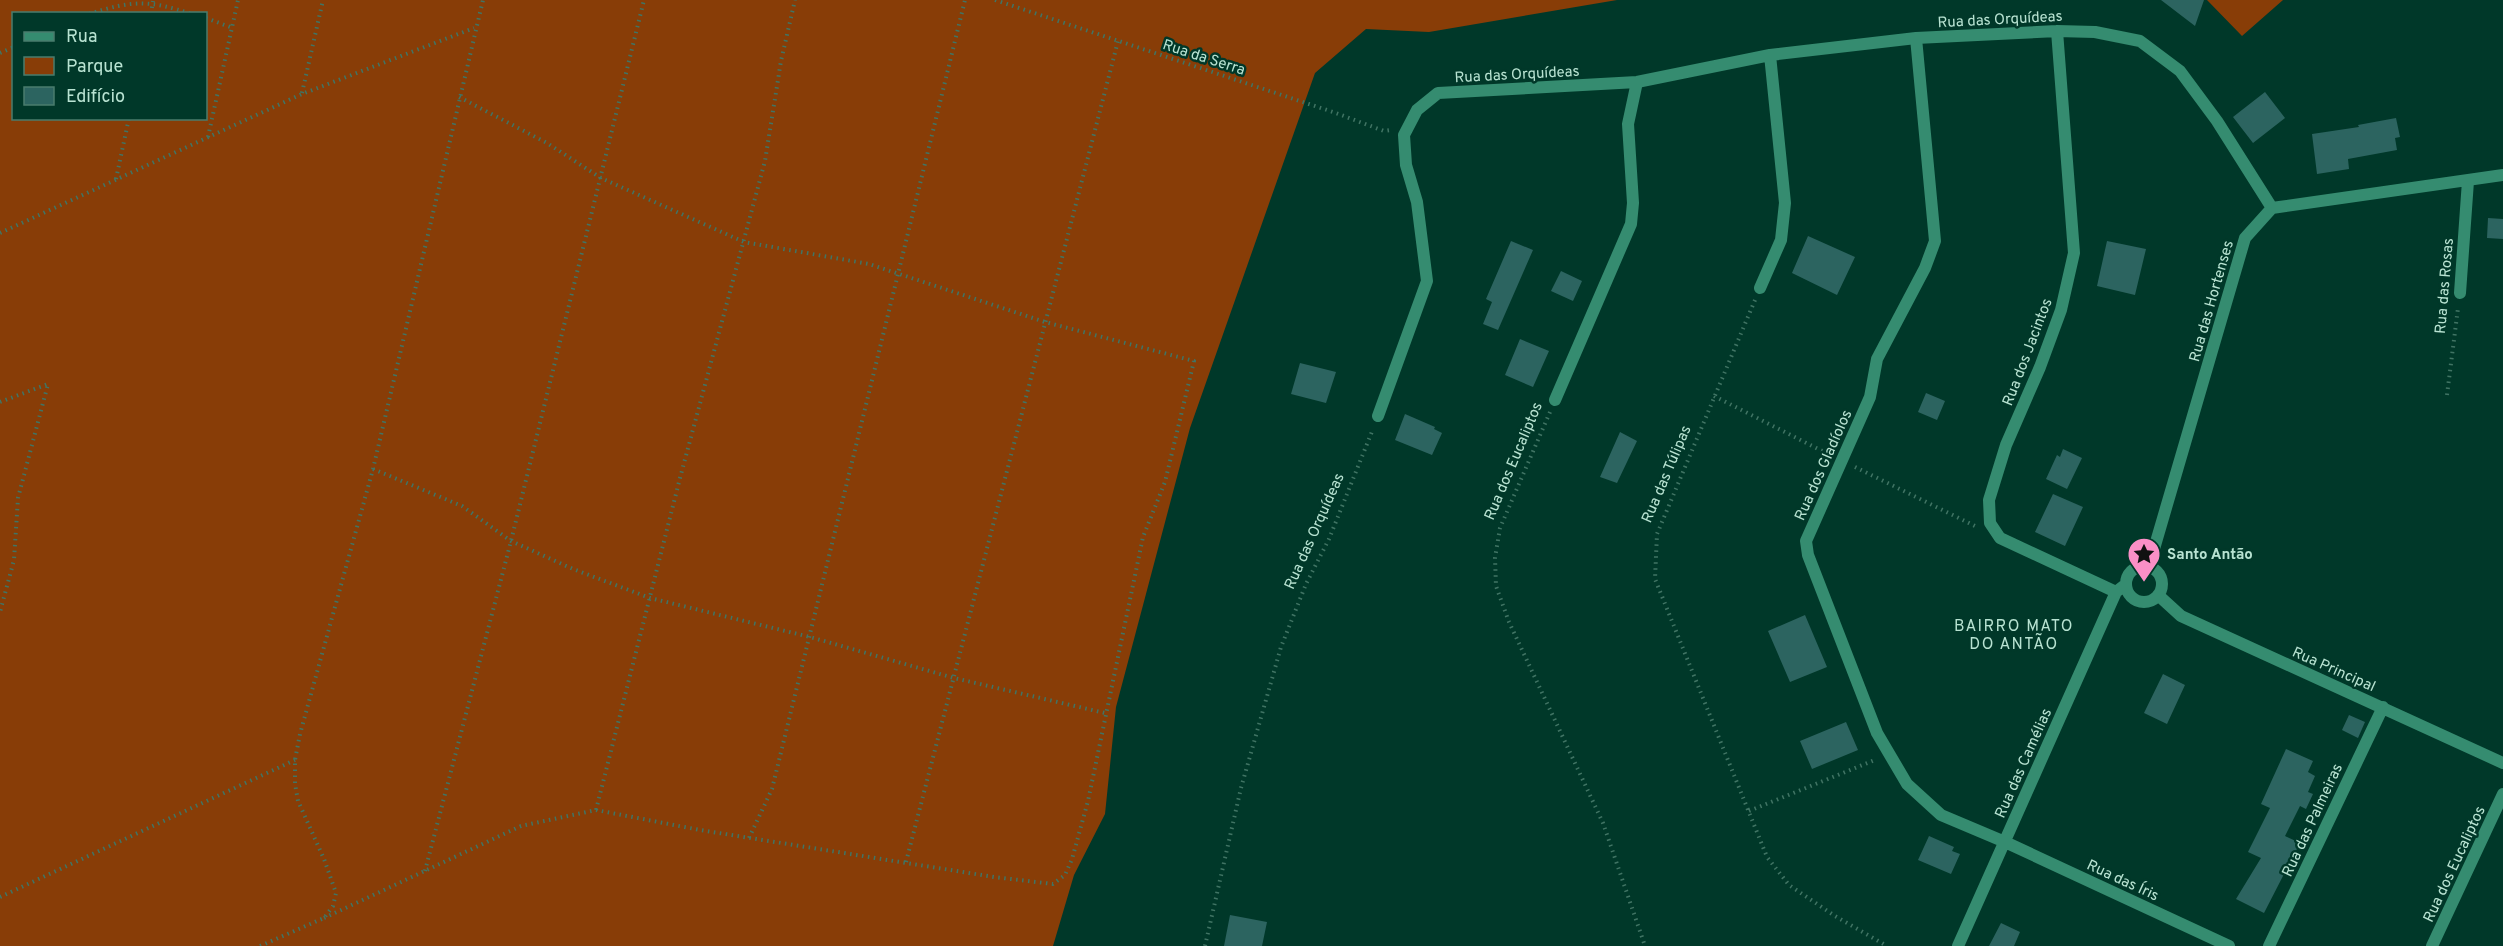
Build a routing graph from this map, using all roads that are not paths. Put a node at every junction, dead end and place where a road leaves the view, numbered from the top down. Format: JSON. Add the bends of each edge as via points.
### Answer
{"nodes":[{"id":1,"x":2057,"y":31,"type":"junction"},
{"id":2,"x":1916,"y":38,"type":"junction"},
{"id":3,"x":1770,"y":55,"type":"junction"},
{"id":4,"x":1637,"y":81,"type":"junction"},
{"id":5,"x":2503,"y":176,"type":"edge"},
{"id":6,"x":2468,"y":181,"type":"junction"},
{"id":7,"x":2272,"y":208,"type":"junction"},
{"id":8,"x":1760,"y":288,"type":"road end"},
{"id":9,"x":2460,"y":293,"type":"road end"},
{"id":10,"x":1555,"y":400,"type":"road end"},
{"id":11,"x":1378,"y":416,"type":"road end"},
{"id":12,"x":2149,"y":566,"type":"junction"},
{"id":13,"x":2121,"y":589,"type":"junction"},
{"id":14,"x":2158,"y":595,"type":"junction"},
{"id":15,"x":2383,"y":707,"type":"junction"},
{"id":16,"x":2503,"y":763,"type":"edge"},
{"id":17,"x":2503,"y":794,"type":"edge"},
{"id":18,"x":2005,"y":842,"type":"junction"},
{"id":19,"x":1958,"y":946,"type":"edge"},
{"id":20,"x":2229,"y":946,"type":"edge"},
{"id":21,"x":2269,"y":946,"type":"edge"},
{"id":22,"x":2432,"y":946,"type":"edge"}],
"edges":[{"from":1,"to":2,"type":"street","name":"Rua das Orquídeas"},
{"from":1,"to":7,"type":"street","name":"Rua das Orquídeas","via":[[2096,32],[2140,41],[2180,72]]},
{"from":1,"to":13,"type":"street","name":"Rua dos Jacintos","via":[[2074,252],[2061,310],[2006,446],[1989,500],[1990,523],[2000,538]]},
{"from":2,"to":3,"type":"street","name":"Rua das Orquídeas"},
{"from":2,"to":18,"type":"street","name":"Rua dos Gladíolos","via":[[1935,242],[1877,359],[1870,397],[1806,541],[1877,733],[1907,784],[1941,815]]},
{"from":3,"to":4,"type":"street","name":"Rua das Orquídeas"},
{"from":3,"to":8,"type":"street","via":[[1785,203],[1780,240]]},
{"from":4,"to":10,"type":"street","name":"Rua dos Eucaliptos","via":[[1628,124],[1634,203],[1630,224]]},
{"from":4,"to":11,"type":"street","name":"Rua das Orquídeas","via":[[1438,93],[1417,110],[1404,135],[1427,281]]},
{"from":5,"to":6,"type":"street"},
{"from":6,"to":7,"type":"street"},
{"from":6,"to":9,"type":"street","name":"Rua das Rosas"},
{"from":7,"to":12,"type":"street","name":"Rua das Hortenses","via":[[2245,238]]},
{"from":12,"to":13,"type":"street","via":[[2137,566]]},
{"from":12,"to":14,"type":"street","via":[[2159,572],[2162,584]]},
{"from":13,"to":14,"type":"street","via":[[2139,601],[2149,601]]},
{"from":13,"to":18,"type":"street","name":"Rua das Camélias"},
{"from":14,"to":15,"type":"street","name":"Rua Principal","via":[[2181,616]]},
{"from":15,"to":16,"type":"street","name":"Rua Principal"},
{"from":15,"to":21,"type":"street","name":"Rua das Palmeiras"},
{"from":17,"to":22,"type":"street","name":"Rua dos Eucaliptos"},
{"from":18,"to":19,"type":"street","name":"Rua das Camélias"},
{"from":18,"to":20,"type":"street","name":"Rua das Íris"}]}
